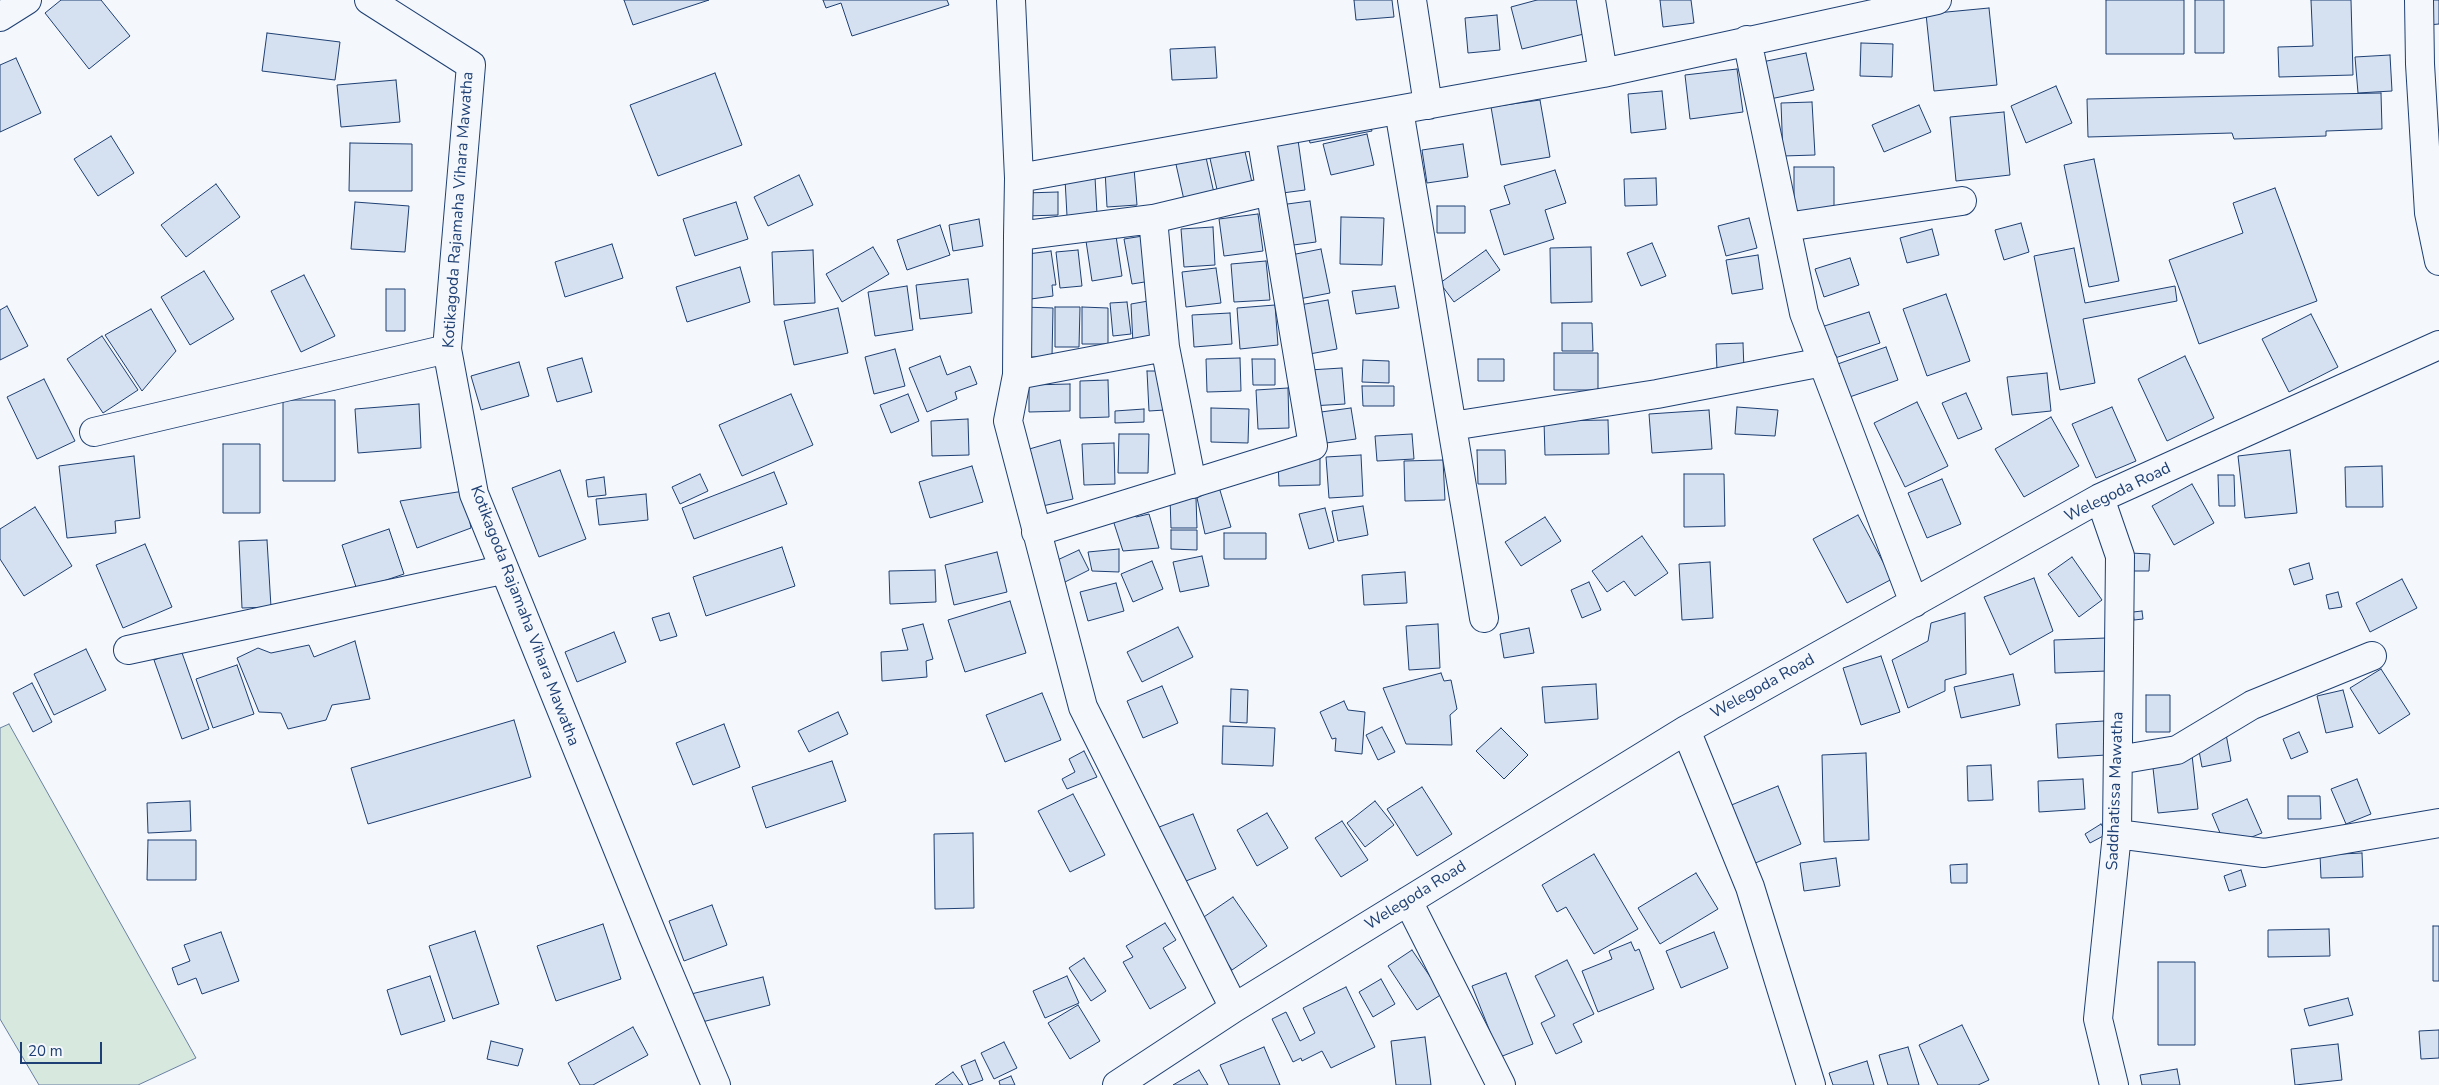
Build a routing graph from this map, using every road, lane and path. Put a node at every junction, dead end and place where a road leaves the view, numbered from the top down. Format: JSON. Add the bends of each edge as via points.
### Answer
{"nodes":[{"id":1,"x":27,"y":0,"type":"edge"},
{"id":2,"x":369,"y":0,"type":"edge"},
{"id":3,"x":1011,"y":0,"type":"edge"},
{"id":4,"x":1412,"y":0,"type":"edge"},
{"id":5,"x":1591,"y":0,"type":"edge"},
{"id":6,"x":1937,"y":0,"type":"edge"},
{"id":7,"x":2419,"y":0,"type":"edge"},
{"id":8,"x":0,"y":17,"type":"edge"},
{"id":9,"x":1747,"y":40,"type":"junction"},
{"id":10,"x":2430,"y":62,"type":"edge"},
{"id":11,"x":1603,"y":73,"type":"junction"},
{"id":12,"x":1428,"y":105,"type":"junction"},
{"id":13,"x":1399,"y":110,"type":"junction"},
{"id":14,"x":1260,"y":135,"type":"junction"},
{"id":15,"x":1019,"y":178,"type":"junction"},
{"id":16,"x":1270,"y":191,"type":"junction"},
{"id":17,"x":1962,"y":201,"type":"dead end"},
{"id":18,"x":1153,"y":219,"type":"junction"},
{"id":19,"x":1786,"y":227,"type":"junction"},
{"id":20,"x":1018,"y":236,"type":"junction"},
{"id":21,"x":2439,"y":261,"type":"edge"},
{"id":22,"x":2439,"y":345,"type":"edge"},
{"id":23,"x":1165,"y":347,"type":"junction"},
{"id":24,"x":447,"y":349,"type":"junction"},
{"id":25,"x":1822,"y":362,"type":"junction"},
{"id":26,"x":1017,"y":375,"type":"junction"},
{"id":27,"x":1452,"y":426,"type":"junction"},
{"id":28,"x":94,"y":432,"type":"dead end"},
{"id":29,"x":1192,"y":484,"type":"junction"},
{"id":30,"x":2100,"y":498,"type":"junction"},
{"id":31,"x":1036,"y":532,"type":"junction"},
{"id":32,"x":502,"y":570,"type":"junction"},
{"id":33,"x":1914,"y":602,"type":"junction"},
{"id":34,"x":1484,"y":618,"type":"dead end"},
{"id":35,"x":128,"y":650,"type":"dead end"},
{"id":36,"x":2372,"y":656,"type":"dead end"},
{"id":37,"x":1686,"y":730,"type":"junction"},
{"id":38,"x":2118,"y":760,"type":"junction"},
{"id":39,"x":2439,"y":823,"type":"edge"},
{"id":40,"x":2118,"y":834,"type":"junction"},
{"id":41,"x":1408,"y":901,"type":"junction"},
{"id":42,"x":1234,"y":1008,"type":"junction"},
{"id":43,"x":716,"y":1085,"type":"edge"},
{"id":44,"x":1117,"y":1085,"type":"edge"},
{"id":45,"x":1501,"y":1085,"type":"edge"},
{"id":46,"x":1811,"y":1085,"type":"edge"},
{"id":47,"x":2114,"y":1085,"type":"edge"}],
"edges":[{"from":1,"to":8,"type":"street"},
{"from":2,"to":24,"type":"street","name":"Kotikagoda Rajamaha Vihara Mawatha","via":[[471,64]]},
{"from":3,"to":15,"type":"street"},
{"from":4,"to":12,"type":"street"},
{"from":5,"to":11,"type":"street"},
{"from":6,"to":9,"type":"street"},
{"from":7,"to":10,"type":"street"},
{"from":9,"to":11,"type":"street"},
{"from":9,"to":19,"type":"street"},
{"from":10,"to":21,"type":"street","via":[[2429,213]]},
{"from":11,"to":12,"type":"street"},
{"from":12,"to":13,"type":"street"},
{"from":13,"to":14,"type":"street"},
{"from":13,"to":27,"type":"street"},
{"from":14,"to":15,"type":"street"},
{"from":14,"to":16,"type":"street"},
{"from":15,"to":20,"type":"street"},
{"from":16,"to":18,"type":"street"},
{"from":16,"to":29,"type":"street","via":[[1313,446]]},
{"from":17,"to":19,"type":"street"},
{"from":18,"to":20,"type":"street"},
{"from":18,"to":23,"type":"street"},
{"from":19,"to":25,"type":"street","via":[[1804,313]]},
{"from":20,"to":26,"type":"street"},
{"from":22,"to":30,"type":"street","name":"Welegoda Road"},
{"from":23,"to":26,"type":"street"},
{"from":23,"to":29,"type":"street"},
{"from":24,"to":28,"type":"street"},
{"from":24,"to":32,"type":"street","name":"Kotikagoda Rajamaha Vihara Mawatha","via":[[474,494]]},
{"from":25,"to":27,"type":"street","via":[[1658,394]]},
{"from":25,"to":33,"type":"street"},
{"from":26,"to":31,"type":"street","via":[[1008,421]]},
{"from":27,"to":34,"type":"street"},
{"from":29,"to":31,"type":"street"},
{"from":30,"to":33,"type":"street","name":"Welegoda Road"},
{"from":30,"to":38,"type":"street","name":"Saddhatissa Mawatha","via":[[2120,556]]},
{"from":31,"to":42,"type":"street","via":[[1083,707]]},
{"from":32,"to":35,"type":"street"},
{"from":32,"to":43,"type":"street","name":"Kotikagoda Rajamaha Vihara Mawatha"},
{"from":33,"to":37,"type":"street","name":"Welegoda Road"},
{"from":36,"to":38,"type":"street","via":[[2252,705],[2177,750]]},
{"from":37,"to":41,"type":"street","name":"Welegoda Road"},
{"from":37,"to":46,"type":"street","via":[[1750,887]]},
{"from":38,"to":40,"type":"street","name":"Saddhatissa Mawatha"},
{"from":39,"to":40,"type":"street","via":[[2264,853]]},
{"from":40,"to":47,"type":"street","name":"Saddhatissa Mawatha","via":[[2098,1019]]},
{"from":41,"to":42,"type":"street","name":"Welegoda Road"},
{"from":41,"to":45,"type":"street"},
{"from":42,"to":44,"type":"street","name":"Welegoda Road"}]}
